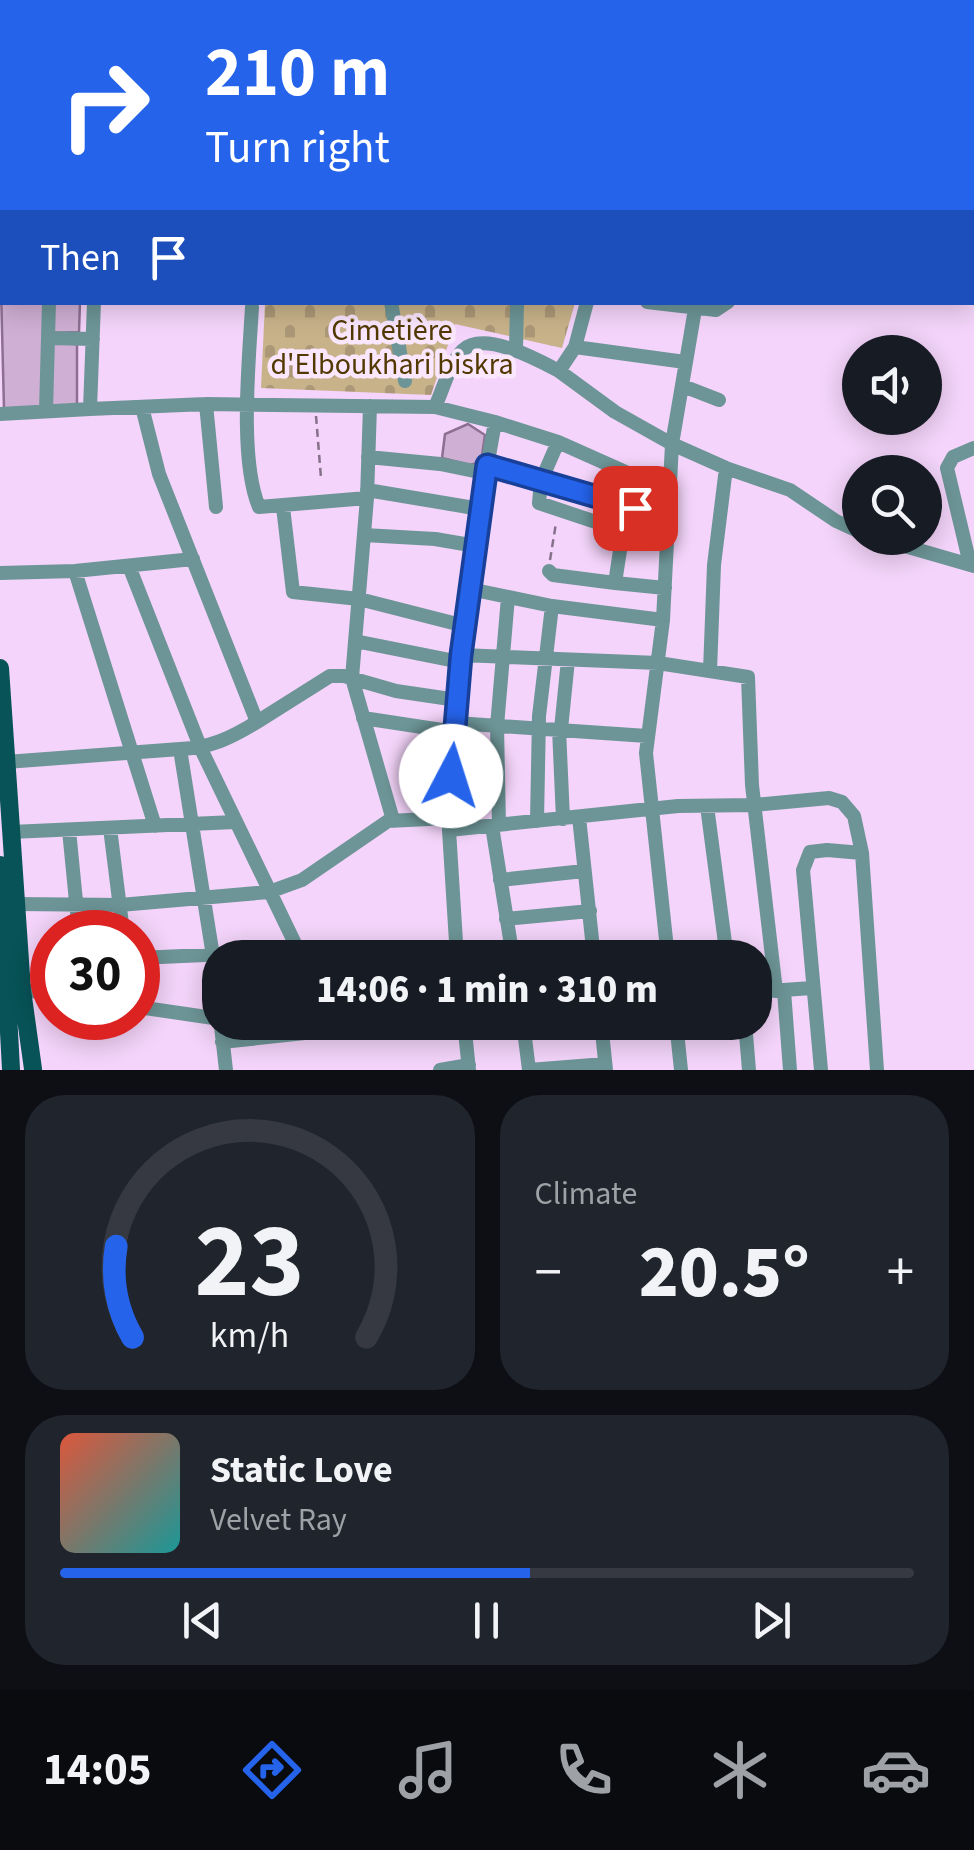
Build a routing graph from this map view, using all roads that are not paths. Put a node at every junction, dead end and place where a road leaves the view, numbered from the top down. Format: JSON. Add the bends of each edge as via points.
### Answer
{"nodes":[{"id":1,"x":49,"y":305,"type":"edge"},
{"id":2,"x":94,"y":305,"type":"edge"},
{"id":3,"x":392,"y":305,"type":"edge"},
{"id":4,"x":516,"y":305,"type":"edge"},
{"id":5,"x":586,"y":305,"type":"edge"},
{"id":6,"x":668,"y":305,"type":"edge"},
{"id":7,"x":724,"y":305,"type":"edge"},
{"id":8,"x":252,"y":307,"type":"dead end"},
{"id":9,"x":695,"y":309,"type":"junction"},
{"id":10,"x":48,"y":338,"type":"junction"},
{"id":11,"x":93,"y":339,"type":"junction"},
{"id":12,"x":575,"y":347,"type":"junction"},
{"id":13,"x":516,"y":350,"type":"junction"},
{"id":14,"x":685,"y":362,"type":"junction"},
{"id":15,"x":559,"y":372,"type":"junction"},
{"id":16,"x":406,"y":381,"type":"dead end"},
{"id":17,"x":683,"y":386,"type":"junction"},
{"id":18,"x":719,"y":400,"type":"dead end"},
{"id":19,"x":206,"y":404,"type":"junction"},
{"id":20,"x":247,"y":404,"type":"junction"},
{"id":21,"x":142,"y":406,"type":"junction"},
{"id":22,"x":370,"y":406,"type":"junction"},
{"id":23,"x":435,"y":408,"type":"junction"},
{"id":24,"x":90,"y":409,"type":"junction"},
{"id":25,"x":46,"y":411,"type":"junction"},
{"id":26,"x":0,"y":414,"type":"edge"},
{"id":27,"x":495,"y":422,"type":"junction"},
{"id":28,"x":558,"y":442,"type":"junction"},
{"id":29,"x":672,"y":444,"type":"junction"},
{"id":30,"x":974,"y":448,"type":"edge"},
{"id":31,"x":368,"y":457,"type":"junction"},
{"id":32,"x":726,"y":468,"type":"junction"},
{"id":33,"x":486,"y":469,"type":"junction"},
{"id":34,"x":542,"y":481,"type":"junction"},
{"id":35,"x":668,"y":491,"type":"junction"},
{"id":36,"x":367,"y":494,"type":"junction"},
{"id":37,"x":216,"y":507,"type":"dead end"},
{"id":38,"x":283,"y":507,"type":"junction"},
{"id":39,"x":480,"y":509,"type":"junction"},
{"id":40,"x":666,"y":517,"type":"junction"},
{"id":41,"x":842,"y":524,"type":"edge"},
{"id":42,"x":622,"y":531,"type":"junction"},
{"id":43,"x":970,"y":534,"type":"edge"},
{"id":44,"x":364,"y":536,"type":"junction"},
{"id":45,"x":666,"y":541,"type":"junction"},
{"id":46,"x":476,"y":546,"type":"junction"},
{"id":47,"x":939,"y":555,"type":"edge"},
{"id":48,"x":193,"y":560,"type":"junction"},
{"id":49,"x":972,"y":564,"type":"edge"},
{"id":50,"x":129,"y":566,"type":"junction"},
{"id":51,"x":75,"y":571,"type":"junction"},
{"id":52,"x":548,"y":571,"type":"road end"},
{"id":53,"x":0,"y":573,"type":"edge"},
{"id":54,"x":615,"y":584,"type":"junction"},
{"id":55,"x":665,"y":588,"type":"junction"},
{"id":56,"x":470,"y":589,"type":"junction"},
{"id":57,"x":508,"y":596,"type":"junction"},
{"id":58,"x":359,"y":599,"type":"junction"},
{"id":59,"x":552,"y":606,"type":"junction"},
{"id":60,"x":663,"y":620,"type":"junction"},
{"id":61,"x":465,"y":626,"type":"junction"},
{"id":62,"x":355,"y":641,"type":"junction"},
{"id":63,"x":504,"y":657,"type":"junction"},
{"id":64,"x":460,"y":658,"type":"junction"},
{"id":65,"x":543,"y":659,"type":"junction"},
{"id":66,"x":568,"y":660,"type":"junction"},
{"id":67,"x":658,"y":663,"type":"junction"},
{"id":68,"x":0,"y":668,"type":"edge"},
{"id":69,"x":710,"y":670,"type":"junction"},
{"id":70,"x":352,"y":678,"type":"junction"},
{"id":71,"x":457,"y":700,"type":"junction"},
{"id":72,"x":363,"y":718,"type":"junction"},
{"id":73,"x":257,"y":722,"type":"junction"},
{"id":74,"x":497,"y":726,"type":"junction"},
{"id":75,"x":455,"y":728,"type":"junction"},
{"id":76,"x":538,"y":728,"type":"junction"},
{"id":77,"x":560,"y":729,"type":"junction"},
{"id":78,"x":647,"y":736,"type":"junction"},
{"id":79,"x":180,"y":749,"type":"junction"},
{"id":80,"x":201,"y":749,"type":"junction"},
{"id":81,"x":131,"y":752,"type":"junction"},
{"id":82,"x":6,"y":762,"type":"junction"},
{"id":83,"x":754,"y":805,"type":"junction"},
{"id":84,"x":707,"y":806,"type":"junction"},
{"id":85,"x":652,"y":810,"type":"junction"},
{"id":86,"x":579,"y":818,"type":"junction"},
{"id":87,"x":563,"y":819,"type":"junction"},
{"id":88,"x":394,"y":820,"type":"junction"},
{"id":89,"x":235,"y":822,"type":"junction"},
{"id":90,"x":537,"y":822,"type":"junction"},
{"id":91,"x":449,"y":824,"type":"junction"},
{"id":92,"x":191,"y":825,"type":"junction"},
{"id":93,"x":496,"y":825,"type":"junction"},
{"id":94,"x":155,"y":826,"type":"junction"},
{"id":95,"x":110,"y":828,"type":"junction"},
{"id":96,"x":69,"y":830,"type":"junction"},
{"id":97,"x":10,"y":832,"type":"junction"},
{"id":98,"x":862,"y":853,"type":"junction"},
{"id":99,"x":0,"y":865,"type":"edge"},
{"id":100,"x":584,"y":871,"type":"junction"},
{"id":101,"x":500,"y":880,"type":"junction"},
{"id":102,"x":269,"y":892,"type":"junction"},
{"id":103,"x":203,"y":897,"type":"junction"},
{"id":104,"x":16,"y":904,"type":"junction"},
{"id":105,"x":120,"y":904,"type":"junction"},
{"id":106,"x":77,"y":905,"type":"junction"},
{"id":107,"x":77,"y":910,"type":"edge"},
{"id":108,"x":121,"y":910,"type":"edge"},
{"id":109,"x":590,"y":911,"type":"junction"},
{"id":110,"x":506,"y":918,"type":"junction"},
{"id":111,"x":210,"y":940,"type":"edge"},
{"id":112,"x":293,"y":940,"type":"edge"},
{"id":113,"x":456,"y":940,"type":"edge"},
{"id":114,"x":510,"y":940,"type":"edge"},
{"id":115,"x":593,"y":940,"type":"edge"},
{"id":116,"x":666,"y":940,"type":"edge"},
{"id":117,"x":724,"y":940,"type":"edge"},
{"id":118,"x":202,"y":956,"type":"edge"},
{"id":119,"x":160,"y":957,"type":"edge"},
{"id":120,"x":812,"y":988,"type":"junction"},
{"id":121,"x":22,"y":990,"type":"junction"},
{"id":122,"x":30,"y":991,"type":"edge"},
{"id":123,"x":772,"y":991,"type":"edge"},
{"id":124,"x":780,"y":991,"type":"junction"},
{"id":125,"x":160,"y":1010,"type":"edge"},
{"id":126,"x":202,"y":1016,"type":"edge"},
{"id":127,"x":236,"y":1040,"type":"edge"},
{"id":128,"x":466,"y":1040,"type":"edge"},
{"id":129,"x":525,"y":1040,"type":"edge"},
{"id":130,"x":603,"y":1040,"type":"edge"},
{"id":131,"x":678,"y":1040,"type":"edge"},
{"id":132,"x":746,"y":1040,"type":"edge"},
{"id":133,"x":222,"y":1042,"type":"joint"},
{"id":134,"x":469,"y":1067,"type":"edge"},
{"id":135,"x":605,"y":1067,"type":"edge"},
{"id":136,"x":33,"y":1069,"type":"edge"},
{"id":137,"x":11,"y":1070,"type":"edge"},
{"id":138,"x":226,"y":1070,"type":"edge"},
{"id":139,"x":440,"y":1070,"type":"edge"},
{"id":140,"x":681,"y":1070,"type":"edge"},
{"id":141,"x":749,"y":1070,"type":"edge"},
{"id":142,"x":790,"y":1070,"type":"edge"},
{"id":143,"x":820,"y":1070,"type":"edge"},
{"id":144,"x":878,"y":1070,"type":"edge"}],
"edges":[{"from":1,"to":10,"type":"street"},
{"from":2,"to":11,"type":"street"},
{"from":3,"to":16,"type":"street"},
{"from":4,"to":13,"type":"street"},
{"from":5,"to":12,"type":"street"},
{"from":6,"to":9,"type":"street"},
{"from":7,"to":9,"type":"street"},
{"from":8,"to":20,"type":"street"},
{"from":9,"to":14,"type":"street"},
{"from":10,"to":11,"type":"street"},
{"from":10,"to":25,"type":"street"},
{"from":11,"to":24,"type":"street"},
{"from":12,"to":14,"type":"street"},
{"from":12,"to":15,"type":"street"},
{"from":13,"to":15,"type":"street"},
{"from":13,"to":23,"type":"street","via":[[467,346]]},
{"from":14,"to":17,"type":"street"},
{"from":15,"to":29,"type":"street"},
{"from":17,"to":18,"type":"street"},
{"from":17,"to":29,"type":"street"},
{"from":19,"to":20,"type":"street"},
{"from":19,"to":21,"type":"street"},
{"from":19,"to":37,"type":"street"},
{"from":20,"to":22,"type":"street"},
{"from":20,"to":38,"type":"street","via":[[257,504]]},
{"from":21,"to":24,"type":"street"},
{"from":21,"to":48,"type":"street","via":[[159,474]]},
{"from":22,"to":23,"type":"street"},
{"from":22,"to":31,"type":"street"},
{"from":23,"to":27,"type":"street"},
{"from":24,"to":25,"type":"street"},
{"from":25,"to":26,"type":"street"},
{"from":27,"to":28,"type":"street"},
{"from":27,"to":33,"type":"street"},
{"from":28,"to":34,"type":"street"},
{"from":28,"to":35,"type":"street"},
{"from":29,"to":32,"type":"street"},
{"from":29,"to":35,"type":"street"},
{"from":30,"to":43,"type":"street","via":[[953,457],[947,468]]},
{"from":31,"to":33,"type":"street"},
{"from":31,"to":36,"type":"street"},
{"from":32,"to":41,"type":"street","via":[[790,490]]},
{"from":32,"to":69,"type":"street"},
{"from":33,"to":34,"type":"street"},
{"from":33,"to":39,"type":"street"},
{"from":34,"to":40,"type":"street"},
{"from":34,"to":42,"type":"street","via":[[538,500]]},
{"from":35,"to":40,"type":"street"},
{"from":36,"to":38,"type":"street"},
{"from":36,"to":39,"type":"street"},
{"from":36,"to":44,"type":"street"},
{"from":38,"to":58,"type":"street","via":[[294,592]]},
{"from":39,"to":46,"type":"street"},
{"from":40,"to":45,"type":"street"},
{"from":42,"to":45,"type":"street"},
{"from":42,"to":54,"type":"street"},
{"from":43,"to":49,"type":"street"},
{"from":44,"to":46,"type":"street"},
{"from":44,"to":58,"type":"street"},
{"from":45,"to":55,"type":"street"},
{"from":46,"to":56,"type":"street"},
{"from":47,"to":49,"type":"street"},
{"from":48,"to":50,"type":"street"},
{"from":48,"to":73,"type":"street"},
{"from":50,"to":51,"type":"street"},
{"from":50,"to":80,"type":"street"},
{"from":51,"to":53,"type":"street"},
{"from":51,"to":81,"type":"street"},
{"from":52,"to":54,"type":"street"},
{"from":54,"to":55,"type":"street"},
{"from":55,"to":60,"type":"street"},
{"from":56,"to":57,"type":"street"},
{"from":56,"to":61,"type":"street"},
{"from":57,"to":59,"type":"street"},
{"from":57,"to":63,"type":"street"},
{"from":58,"to":61,"type":"street"},
{"from":58,"to":62,"type":"street"},
{"from":59,"to":60,"type":"street"},
{"from":59,"to":65,"type":"street"},
{"from":60,"to":67,"type":"street"},
{"from":61,"to":64,"type":"street"},
{"from":62,"to":64,"type":"street"},
{"from":62,"to":70,"type":"street"},
{"from":63,"to":64,"type":"street"},
{"from":63,"to":65,"type":"street"},
{"from":63,"to":74,"type":"street"},
{"from":64,"to":71,"type":"street"},
{"from":65,"to":66,"type":"street"},
{"from":65,"to":76,"type":"street"},
{"from":66,"to":67,"type":"street"},
{"from":66,"to":77,"type":"street"},
{"from":67,"to":69,"type":"street"},
{"from":67,"to":78,"type":"street"},
{"from":68,"to":82,"type":"main road"},
{"from":69,"to":83,"type":"street","via":[[748,677]]},
{"from":70,"to":71,"type":"street"},
{"from":70,"to":72,"type":"street"},
{"from":70,"to":73,"type":"street","via":[[330,676]]},
{"from":71,"to":75,"type":"street"},
{"from":72,"to":75,"type":"street"},
{"from":72,"to":88,"type":"street"},
{"from":73,"to":80,"type":"street"},
{"from":74,"to":75,"type":"street"},
{"from":74,"to":76,"type":"street"},
{"from":74,"to":93,"type":"street"},
{"from":75,"to":91,"type":"street"},
{"from":76,"to":77,"type":"street"},
{"from":76,"to":90,"type":"street"},
{"from":77,"to":78,"type":"street"},
{"from":77,"to":87,"type":"street"},
{"from":78,"to":85,"type":"street"},
{"from":79,"to":80,"type":"street"},
{"from":79,"to":81,"type":"street"},
{"from":79,"to":92,"type":"street"},
{"from":80,"to":89,"type":"street"},
{"from":81,"to":82,"type":"street"},
{"from":81,"to":94,"type":"street"},
{"from":82,"to":97,"type":"main road"},
{"from":83,"to":84,"type":"street"},
{"from":83,"to":98,"type":"street","via":[[842,802],[854,816]]},
{"from":83,"to":124,"type":"street"},
{"from":84,"to":85,"type":"street"},
{"from":84,"to":117,"type":"street"},
{"from":85,"to":86,"type":"street"},
{"from":85,"to":116,"type":"street"},
{"from":86,"to":87,"type":"street"},
{"from":86,"to":100,"type":"street"},
{"from":87,"to":90,"type":"street"},
{"from":88,"to":91,"type":"street"},
{"from":88,"to":102,"type":"street","via":[[302,880]]},
{"from":89,"to":92,"type":"street"},
{"from":89,"to":102,"type":"street"},
{"from":90,"to":93,"type":"street"},
{"from":91,"to":93,"type":"street"},
{"from":91,"to":113,"type":"street"},
{"from":92,"to":94,"type":"street"},
{"from":92,"to":103,"type":"street"},
{"from":93,"to":101,"type":"street"},
{"from":94,"to":95,"type":"street"},
{"from":95,"to":96,"type":"street"},
{"from":95,"to":105,"type":"street"},
{"from":96,"to":97,"type":"street"},
{"from":96,"to":106,"type":"street"},
{"from":97,"to":104,"type":"main road"},
{"from":98,"to":120,"type":"street","via":[[815,850],[804,861]]},
{"from":98,"to":144,"type":"street"},
{"from":99,"to":137,"type":"main road"},
{"from":100,"to":101,"type":"street"},
{"from":100,"to":109,"type":"street"},
{"from":101,"to":110,"type":"street"},
{"from":102,"to":103,"type":"street"},
{"from":102,"to":112,"type":"street"},
{"from":103,"to":105,"type":"street"},
{"from":103,"to":111,"type":"street"},
{"from":104,"to":106,"type":"street"},
{"from":104,"to":121,"type":"main road"},
{"from":105,"to":106,"type":"street"},
{"from":105,"to":108,"type":"street"},
{"from":106,"to":107,"type":"street"},
{"from":109,"to":110,"type":"street"},
{"from":109,"to":115,"type":"street"},
{"from":110,"to":114,"type":"street"},
{"from":118,"to":119,"type":"street"},
{"from":120,"to":124,"type":"street"},
{"from":120,"to":143,"type":"street"},
{"from":121,"to":122,"type":"street"},
{"from":121,"to":136,"type":"main road"},
{"from":123,"to":124,"type":"street"},
{"from":124,"to":142,"type":"street"},
{"from":125,"to":126,"type":"street"},
{"from":127,"to":133,"type":"street"},
{"from":128,"to":134,"type":"street"},
{"from":129,"to":135,"type":"street","via":[[529,1070]]},
{"from":130,"to":135,"type":"street"},
{"from":131,"to":140,"type":"street"},
{"from":132,"to":141,"type":"street"},
{"from":133,"to":138,"type":"street"},
{"from":134,"to":139,"type":"street"},
{"from":136,"to":137,"type":"main road","via":[[24,1064]]}]}
